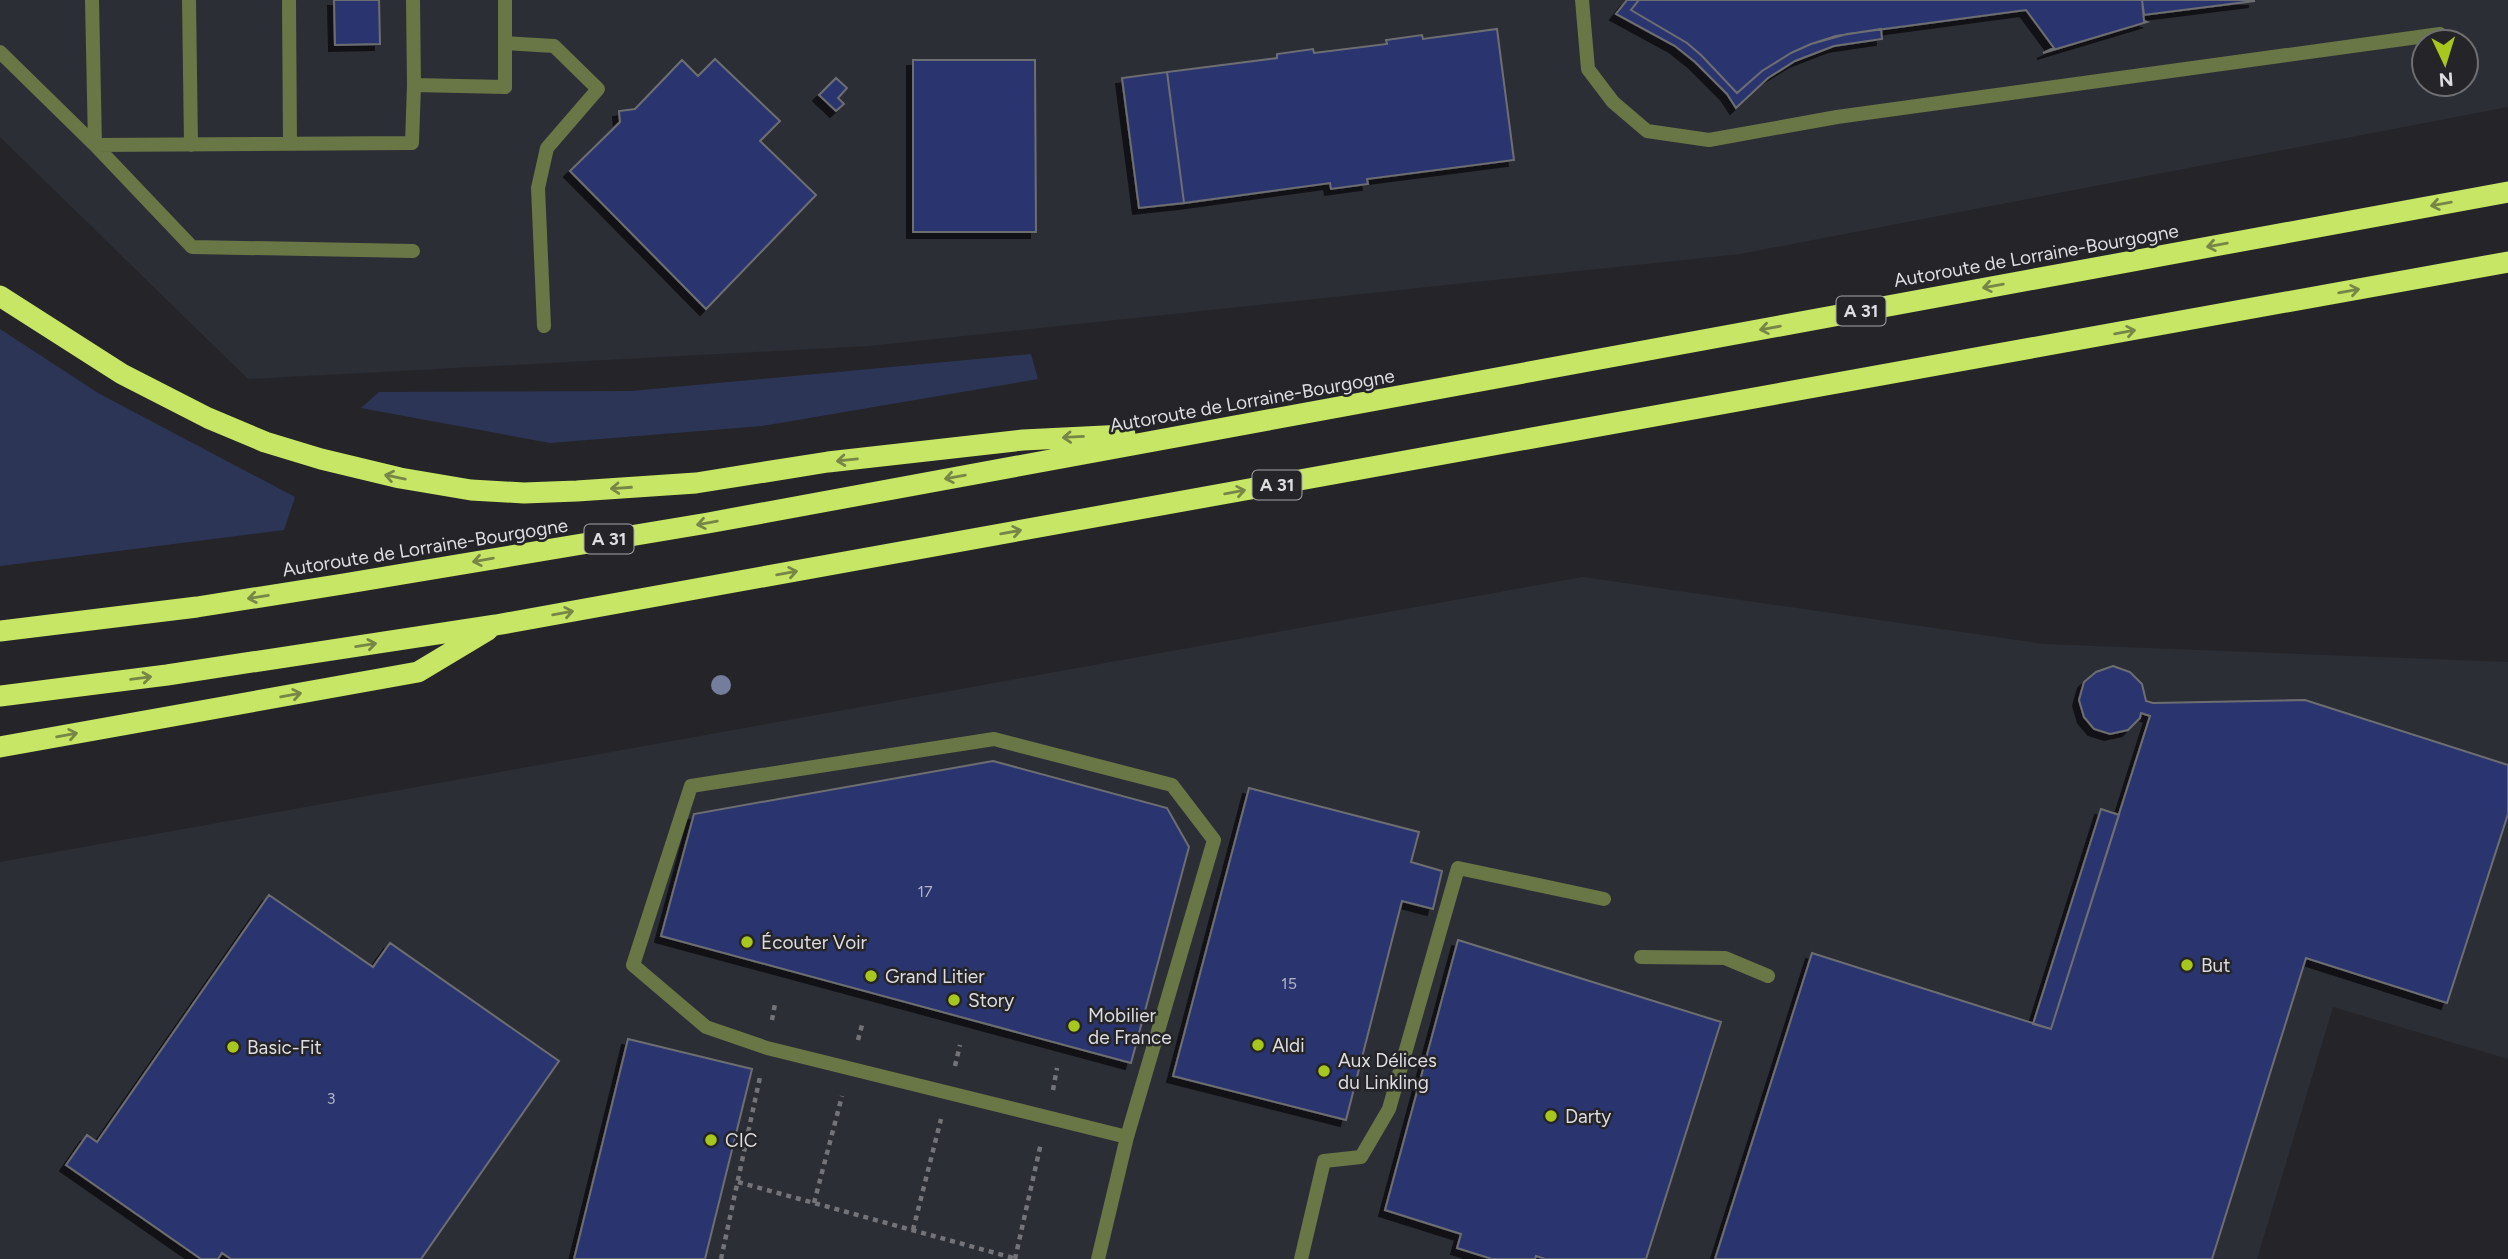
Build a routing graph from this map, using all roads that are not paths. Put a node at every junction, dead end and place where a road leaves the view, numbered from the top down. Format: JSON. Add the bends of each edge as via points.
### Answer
{"nodes":[{"id":1,"x":92,"y":0,"type":"edge"},
{"id":2,"x":189,"y":0,"type":"edge"},
{"id":3,"x":289,"y":0,"type":"edge"},
{"id":4,"x":413,"y":0,"type":"edge"},
{"id":5,"x":505,"y":0,"type":"edge"},
{"id":6,"x":1582,"y":0,"type":"edge"},
{"id":7,"x":2410,"y":38,"type":"edge"},
{"id":8,"x":505,"y":43,"type":"junction"},
{"id":9,"x":0,"y":52,"type":"edge"},
{"id":10,"x":414,"y":85,"type":"junction"},
{"id":11,"x":290,"y":144,"type":"junction"},
{"id":12,"x":95,"y":145,"type":"junction"},
{"id":13,"x":191,"y":145,"type":"junction"},
{"id":14,"x":2508,"y":192,"type":"edge"},
{"id":15,"x":413,"y":251,"type":"dead end"},
{"id":16,"x":2508,"y":262,"type":"edge"},
{"id":17,"x":0,"y":296,"type":"edge"},
{"id":18,"x":544,"y":326,"type":"dead end"},
{"id":19,"x":1215,"y":430,"type":"junction"},
{"id":20,"x":496,"y":625,"type":"junction"},
{"id":21,"x":0,"y":631,"type":"edge"},
{"id":22,"x":0,"y":696,"type":"edge"},
{"id":23,"x":0,"y":747,"type":"edge"},
{"id":24,"x":1604,"y":899,"type":"dead end"},
{"id":25,"x":1642,"y":957,"type":"dead end"},
{"id":26,"x":1768,"y":975,"type":"dead end"},
{"id":27,"x":1127,"y":1137,"type":"junction"},
{"id":28,"x":1098,"y":1259,"type":"edge"},
{"id":29,"x":1301,"y":1259,"type":"edge"}],
"edges":[{"from":1,"to":12,"type":"street"},
{"from":2,"to":13,"type":"street"},
{"from":3,"to":11,"type":"street"},
{"from":4,"to":10,"type":"street"},
{"from":5,"to":8,"type":"street"},
{"from":6,"to":7,"type":"street","via":[[1588,69],[1613,102],[1647,131],[1709,141],[1837,117]]},
{"from":8,"to":10,"type":"street","via":[[505,87]]},
{"from":8,"to":18,"type":"street","via":[[554,46],[598,89],[547,148],[538,188]]},
{"from":9,"to":12,"type":"street"},
{"from":10,"to":11,"type":"street","via":[[412,143]]},
{"from":11,"to":13,"type":"street"},
{"from":12,"to":13,"type":"street"},
{"from":12,"to":15,"type":"street","via":[[192,247]]},
{"from":14,"to":19,"type":"highway","name":"Autoroute de Lorraine-Bourgogne","number":"A 31","one_way":true},
{"from":20,"to":16,"type":"highway","number":"A 31","one_way":true},
{"from":19,"to":17,"type":"highway","one_way":true,"via":[[1023,440],[828,462],[696,483],[524,493],[471,490],[400,478],[265,442],[122,374]]},
{"from":19,"to":21,"type":"highway","name":"Autoroute de Lorraine-Bourgogne","number":"A 31","one_way":true,"via":[[343,584]]},
{"from":22,"to":20,"type":"highway","number":"A 31","one_way":true},
{"from":23,"to":20,"type":"highway","one_way":true,"via":[[418,672]]},
{"from":24,"to":29,"type":"street","via":[[1458,868],[1389,1110],[1361,1157],[1324,1161]]},
{"from":25,"to":26,"type":"street","via":[[1725,958]]},
{"from":27,"to":27,"type":"street","via":[[1214,840],[1172,785],[994,740],[691,786],[633,965],[706,1027],[766,1048]]},
{"from":27,"to":28,"type":"street"}]}
